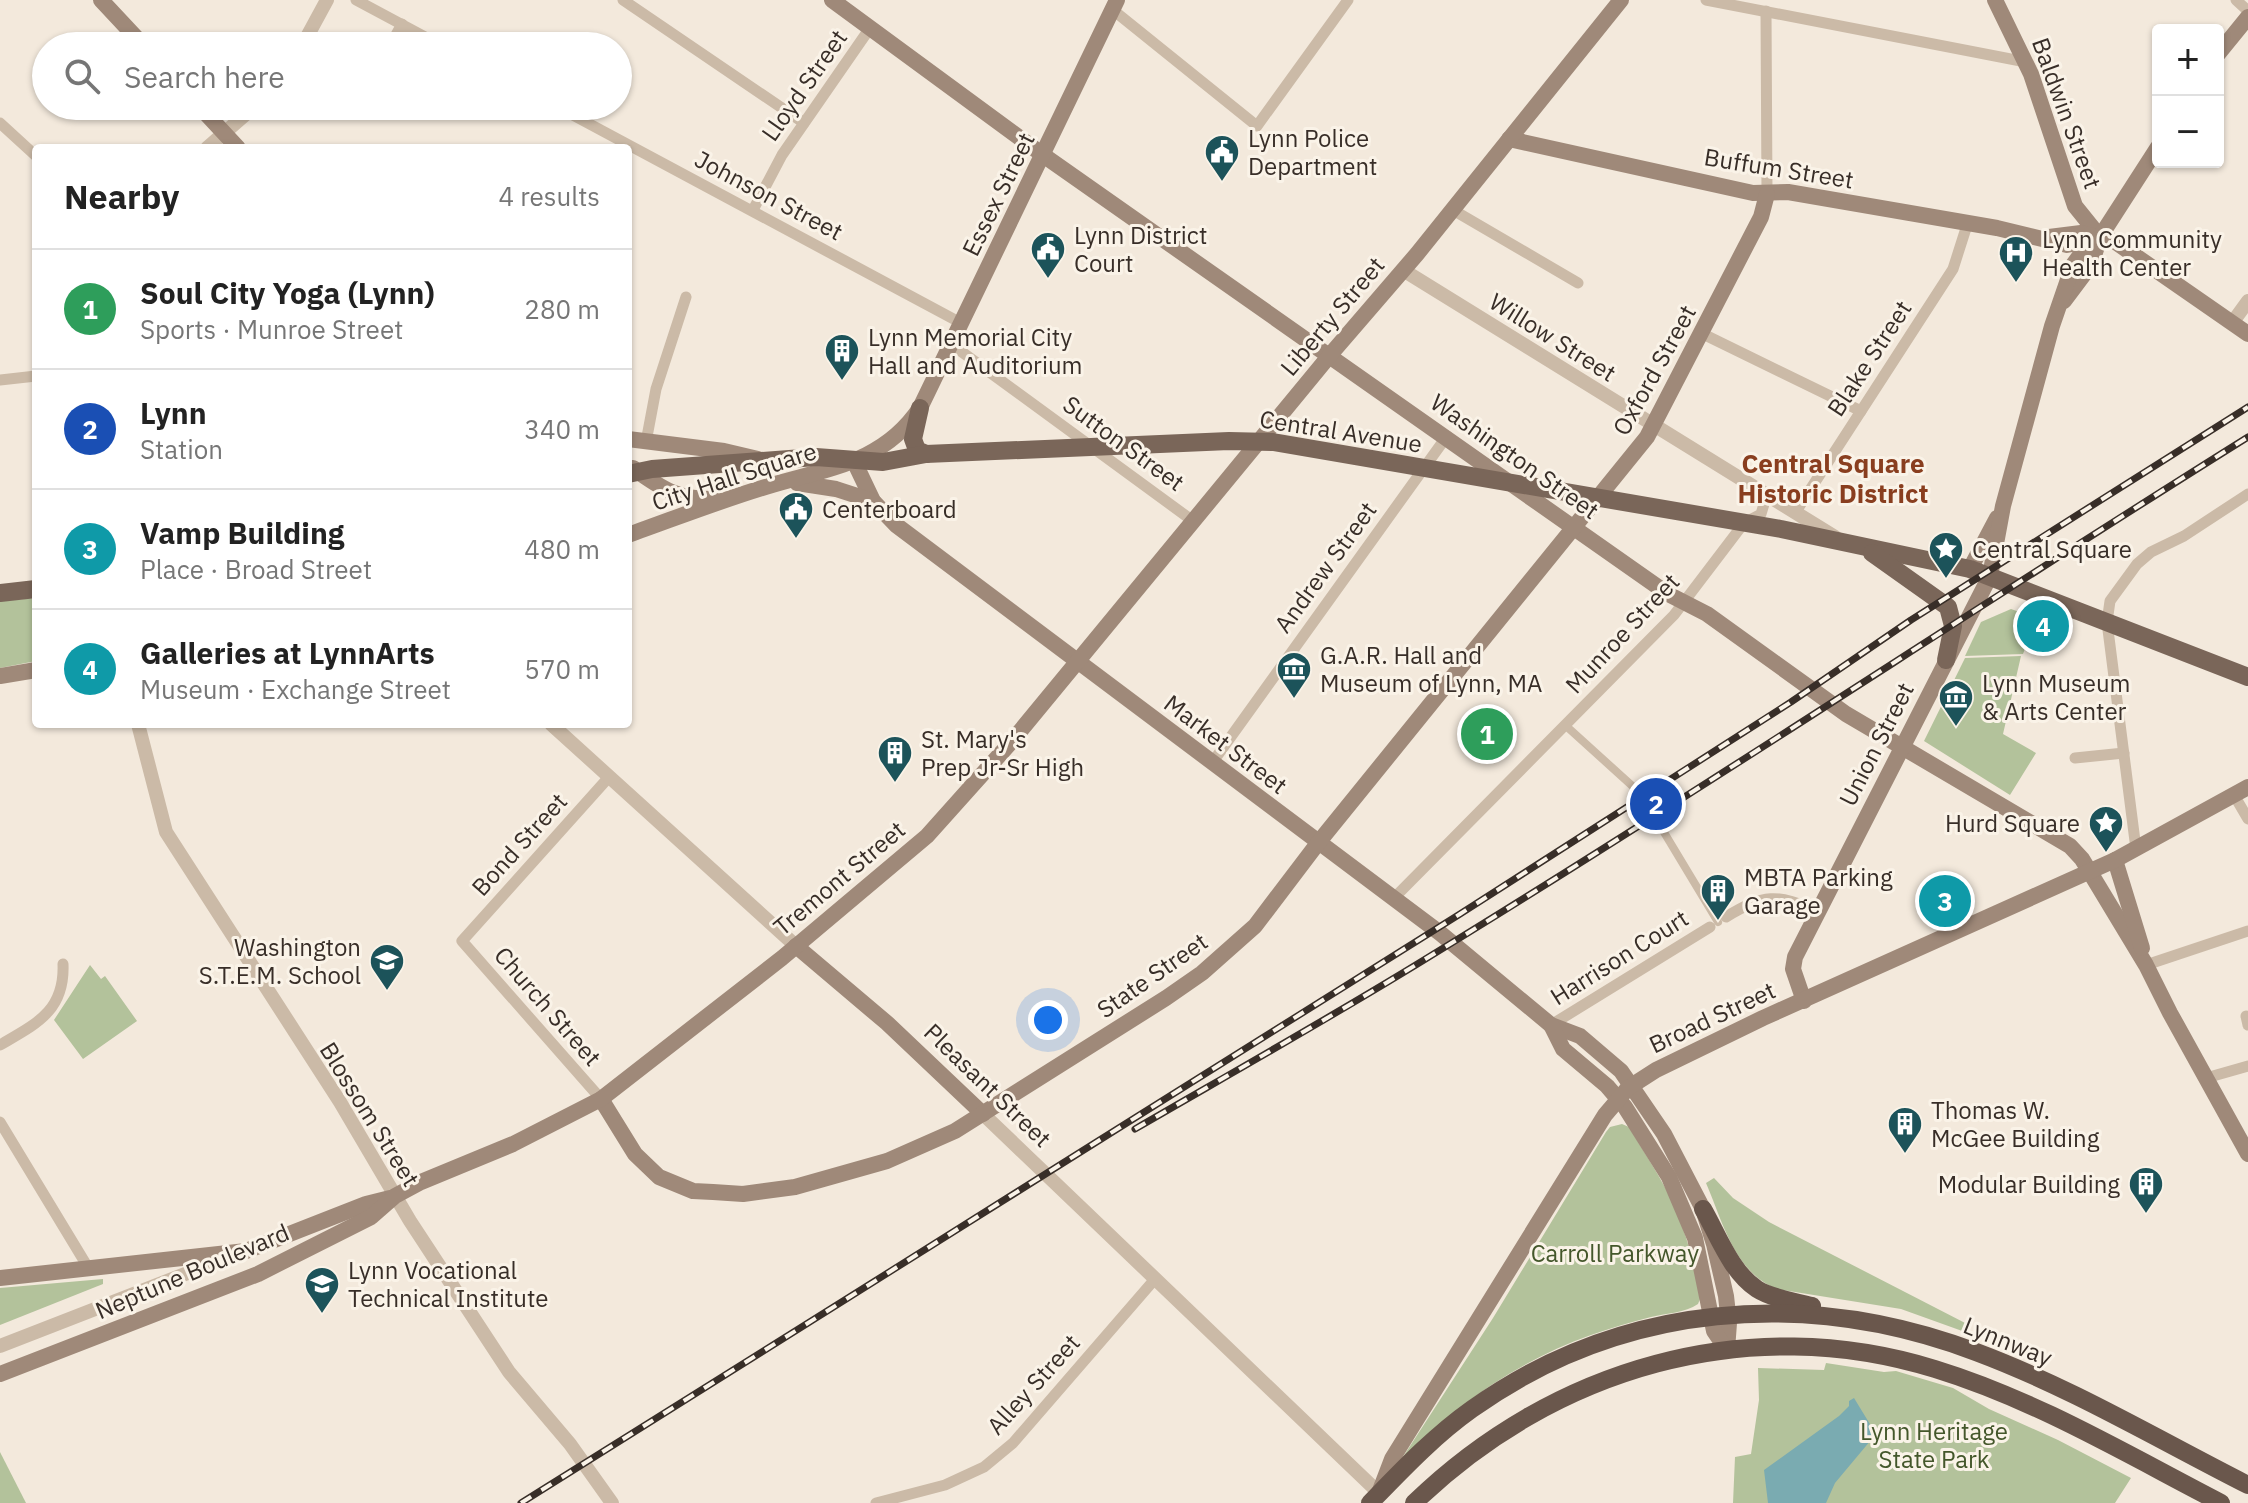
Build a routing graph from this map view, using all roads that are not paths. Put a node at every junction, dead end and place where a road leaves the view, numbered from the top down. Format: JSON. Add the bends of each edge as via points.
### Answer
{"nodes":[{"id":1,"x":101,"y":0,"type":"edge"},
{"id":2,"x":327,"y":0,"type":"edge"},
{"id":3,"x":356,"y":0,"type":"edge"},
{"id":4,"x":623,"y":0,"type":"edge"},
{"id":5,"x":832,"y":0,"type":"edge"},
{"id":6,"x":1348,"y":0,"type":"edge"},
{"id":7,"x":1621,"y":0,"type":"edge"},
{"id":8,"x":1706,"y":0,"type":"edge"},
{"id":9,"x":1995,"y":0,"type":"edge"},
{"id":10,"x":2236,"y":0,"type":"edge"},
{"id":11,"x":1115,"y":3,"type":"edge"},
{"id":12,"x":1766,"y":11,"type":"junction"},
{"id":13,"x":2248,"y":16,"type":"edge"},
{"id":14,"x":402,"y":24,"type":"junction"},
{"id":15,"x":870,"y":28,"type":"junction"},
{"id":16,"x":131,"y":32,"type":"edge"},
{"id":17,"x":310,"y":32,"type":"edge"},
{"id":18,"x":398,"y":32,"type":"edge"},
{"id":19,"x":417,"y":32,"type":"edge"},
{"id":20,"x":2224,"y":46,"type":"edge"},
{"id":21,"x":2026,"y":62,"type":"junction"},
{"id":22,"x":212,"y":120,"type":"edge"},
{"id":23,"x":239,"y":120,"type":"edge"},
{"id":24,"x":583,"y":120,"type":"edge"},
{"id":25,"x":0,"y":123,"type":"edge"},
{"id":26,"x":804,"y":123,"type":"junction"},
{"id":27,"x":224,"y":133,"type":"junction"},
{"id":28,"x":1509,"y":139,"type":"junction"},
{"id":29,"x":212,"y":144,"type":"edge"},
{"id":30,"x":234,"y":144,"type":"edge"},
{"id":31,"x":628,"y":144,"type":"edge"},
{"id":32,"x":632,"y":146,"type":"edge"},
{"id":33,"x":32,"y":152,"type":"edge"},
{"id":34,"x":1043,"y":155,"type":"junction"},
{"id":35,"x":2152,"y":156,"type":"edge"},
{"id":36,"x":1767,"y":194,"type":"junction"},
{"id":37,"x":753,"y":210,"type":"junction"},
{"id":38,"x":1453,"y":210,"type":"junction"},
{"id":39,"x":1968,"y":222,"type":"junction"},
{"id":40,"x":2100,"y":237,"type":"junction"},
{"id":41,"x":1403,"y":270,"type":"junction"},
{"id":42,"x":1578,"y":283,"type":"dead end"},
{"id":43,"x":686,"y":297,"type":"dead end"},
{"id":44,"x":2248,"y":301,"type":"edge"},
{"id":45,"x":961,"y":323,"type":"junction"},
{"id":46,"x":2232,"y":323,"type":"junction"},
{"id":47,"x":1703,"y":334,"type":"junction"},
{"id":48,"x":2248,"y":334,"type":"edge"},
{"id":49,"x":951,"y":344,"type":"junction"},
{"id":50,"x":1330,"y":355,"type":"junction"},
{"id":51,"x":32,"y":376,"type":"edge"},
{"id":52,"x":0,"y":380,"type":"edge"},
{"id":53,"x":920,"y":408,"type":"junction"},
{"id":54,"x":1861,"y":411,"type":"junction"},
{"id":55,"x":1655,"y":426,"type":"junction"},
{"id":56,"x":1447,"y":436,"type":"junction"},
{"id":57,"x":632,"y":440,"type":"edge"},
{"id":58,"x":1259,"y":441,"type":"junction"},
{"id":59,"x":646,"y":442,"type":"junction"},
{"id":60,"x":1092,"y":447,"type":"junction"},
{"id":61,"x":926,"y":454,"type":"junction"},
{"id":62,"x":853,"y":459,"type":"junction"},
{"id":63,"x":767,"y":461,"type":"junction"},
{"id":64,"x":1424,"y":468,"type":"junction"},
{"id":65,"x":632,"y":470,"type":"edge"},
{"id":66,"x":632,"y":471,"type":"edge"},
{"id":67,"x":1515,"y":484,"type":"junction"},
{"id":68,"x":772,"y":485,"type":"junction"},
{"id":69,"x":1762,"y":493,"type":"junction"},
{"id":70,"x":2248,"y":494,"type":"edge"},
{"id":71,"x":739,"y":496,"type":"junction"},
{"id":72,"x":1598,"y":498,"type":"junction"},
{"id":73,"x":873,"y":501,"type":"junction"},
{"id":74,"x":2003,"y":506,"type":"junction"},
{"id":75,"x":1795,"y":513,"type":"junction"},
{"id":76,"x":1193,"y":521,"type":"junction"},
{"id":77,"x":1744,"y":523,"type":"junction"},
{"id":78,"x":1575,"y":527,"type":"junction"},
{"id":79,"x":632,"y":534,"type":"edge"},
{"id":80,"x":1843,"y":542,"type":"junction"},
{"id":81,"x":1862,"y":546,"type":"junction"},
{"id":82,"x":1970,"y":569,"type":"junction"},
{"id":83,"x":1990,"y":576,"type":"junction"},
{"id":84,"x":0,"y":588,"type":"edge"},
{"id":85,"x":32,"y":589,"type":"edge"},
{"id":86,"x":1684,"y":603,"type":"junction"},
{"id":87,"x":2107,"y":622,"type":"junction"},
{"id":88,"x":1946,"y":660,"type":"junction"},
{"id":89,"x":1077,"y":661,"type":"junction"},
{"id":90,"x":32,"y":671,"type":"edge"},
{"id":91,"x":0,"y":676,"type":"edge"},
{"id":92,"x":2248,"y":677,"type":"edge"},
{"id":93,"x":1565,"y":725,"type":"junction"},
{"id":94,"x":139,"y":728,"type":"edge"},
{"id":95,"x":555,"y":728,"type":"edge"},
{"id":96,"x":1901,"y":747,"type":"junction"},
{"id":97,"x":2124,"y":753,"type":"junction"},
{"id":98,"x":2075,"y":758,"type":"dead end"},
{"id":99,"x":1212,"y":763,"type":"junction"},
{"id":100,"x":609,"y":777,"type":"junction"},
{"id":101,"x":2241,"y":791,"type":"edge"},
{"id":102,"x":1639,"y":792,"type":"tunnel mouth"},
{"id":103,"x":2248,"y":819,"type":"edge"},
{"id":104,"x":1659,"y":824,"type":"tunnel mouth"},
{"id":105,"x":1318,"y":843,"type":"junction"},
{"id":106,"x":2136,"y":849,"type":"junction"},
{"id":107,"x":2115,"y":860,"type":"junction"},
{"id":108,"x":2090,"y":872,"type":"junction"},
{"id":109,"x":1393,"y":899,"type":"junction"},
{"id":110,"x":1817,"y":912,"type":"junction"},
{"id":111,"x":1718,"y":922,"type":"junction"},
{"id":112,"x":2248,"y":931,"type":"edge"},
{"id":113,"x":462,"y":941,"type":"joint"},
{"id":114,"x":796,"y":946,"type":"junction"},
{"id":115,"x":63,"y":964,"type":"dead end"},
{"id":116,"x":2146,"y":965,"type":"junction"},
{"id":117,"x":1804,"y":1001,"type":"junction"},
{"id":118,"x":1551,"y":1025,"type":"junction"},
{"id":119,"x":0,"y":1045,"type":"edge"},
{"id":120,"x":2248,"y":1066,"type":"edge"},
{"id":121,"x":2206,"y":1078,"type":"junction"},
{"id":122,"x":1632,"y":1085,"type":"junction"},
{"id":123,"x":1618,"y":1098,"type":"junction"},
{"id":124,"x":601,"y":1099,"type":"junction"},
{"id":125,"x":983,"y":1114,"type":"junction"},
{"id":126,"x":1644,"y":1119,"type":"junction"},
{"id":127,"x":0,"y":1122,"type":"edge"},
{"id":128,"x":2248,"y":1154,"type":"edge"},
{"id":129,"x":395,"y":1196,"type":"junction"},
{"id":130,"x":1703,"y":1209,"type":"junction"},
{"id":131,"x":246,"y":1251,"type":"junction"},
{"id":132,"x":89,"y":1269,"type":"junction"},
{"id":133,"x":0,"y":1278,"type":"edge"},
{"id":134,"x":1155,"y":1279,"type":"junction"},
{"id":135,"x":1722,"y":1309,"type":"junction"},
{"id":136,"x":1881,"y":1324,"type":"junction"},
{"id":137,"x":0,"y":1346,"type":"edge"},
{"id":138,"x":1727,"y":1350,"type":"junction"},
{"id":139,"x":0,"y":1374,"type":"edge"},
{"id":140,"x":2248,"y":1485,"type":"edge"},
{"id":141,"x":1374,"y":1498,"type":"edge"},
{"id":142,"x":612,"y":1503,"type":"edge"},
{"id":143,"x":876,"y":1503,"type":"edge"},
{"id":144,"x":1414,"y":1503,"type":"edge"},
{"id":145,"x":2221,"y":1503,"type":"edge"}],
"edges":[{"from":1,"to":16,"type":"main road"},
{"from":2,"to":17,"type":"street"},
{"from":3,"to":14,"type":"street"},
{"from":4,"to":26,"type":"street"},
{"from":5,"to":15,"type":"main road","name":"Washington Street"},
{"from":6,"to":11,"type":"street","via":[[1257,126]]},
{"from":7,"to":28,"type":"main road","name":"Liberty Street"},
{"from":8,"to":12,"type":"street"},
{"from":9,"to":21,"type":"main road","name":"Baldwin Street"},
{"from":10,"to":13,"type":"street"},
{"from":11,"to":34,"type":"main road","name":"Essex Street"},
{"from":12,"to":21,"type":"street"},
{"from":12,"to":36,"type":"street","name":"Oxford Street"},
{"from":13,"to":20,"type":"main road"},
{"from":14,"to":18,"type":"street"},
{"from":14,"to":19,"type":"street"},
{"from":15,"to":26,"type":"street","name":"Lloyd Street"},
{"from":15,"to":34,"type":"main road","name":"Washington Street"},
{"from":21,"to":40,"type":"main road","name":"Baldwin Street","via":[[2073,202]]},
{"from":22,"to":27,"type":"main road"},
{"from":23,"to":27,"type":"street"},
{"from":24,"to":31,"type":"street","name":"Johnson Street"},
{"from":25,"to":33,"type":"street"},
{"from":26,"to":37,"type":"street","name":"Lloyd Street"},
{"from":27,"to":29,"type":"street"},
{"from":27,"to":30,"type":"main road"},
{"from":28,"to":36,"type":"main road","name":"Buffum Street"},
{"from":28,"to":38,"type":"main road","name":"Liberty Street"},
{"from":32,"to":37,"type":"street","name":"Johnson Street"},
{"from":34,"to":45,"type":"main road","name":"Essex Street"},
{"from":34,"to":50,"type":"main road","name":"Washington Street"},
{"from":35,"to":40,"type":"main road","name":"Union Street"},
{"from":36,"to":39,"type":"main road","name":"Buffum Street","via":[[1788,192]]},
{"from":36,"to":47,"type":"main road","name":"Oxford Street","via":[[1761,217]]},
{"from":37,"to":45,"type":"street","name":"Johnson Street"},
{"from":38,"to":41,"type":"main road","name":"Liberty Street"},
{"from":38,"to":42,"type":"street"},
{"from":39,"to":40,"type":"main road","name":"Buffum Street","via":[[2072,245]]},
{"from":39,"to":54,"type":"street","name":"Blake Street","via":[[1953,269]]},
{"from":40,"to":46,"type":"main road","via":[[2122,245]]},
{"from":40,"to":74,"type":"main road","name":"Union Street","via":[[2091,265],[2059,307]]},
{"from":41,"to":50,"type":"main road","name":"Liberty Street"},
{"from":41,"to":55,"type":"street","name":"Willow Street"},
{"from":43,"to":59,"type":"street"},
{"from":44,"to":46,"type":"street"},
{"from":45,"to":49,"type":"main road","name":"Essex Street"},
{"from":46,"to":48,"type":"main road"},
{"from":47,"to":54,"type":"street"},
{"from":47,"to":55,"type":"main road","name":"Oxford Street"},
{"from":49,"to":53,"type":"main road","name":"Essex Street"},
{"from":49,"to":60,"type":"street","name":"Sutton Street"},
{"from":50,"to":56,"type":"main road","name":"Washington Street"},
{"from":50,"to":58,"type":"main road","name":"Liberty Street"},
{"from":51,"to":52,"type":"street"},
{"from":53,"to":61,"type":"main road","via":[[913,442]]},
{"from":53,"to":62,"type":"main road","name":"City Hall Square","via":[[890,442]]},
{"from":54,"to":75,"type":"street","name":"Blake Street"},
{"from":55,"to":69,"type":"street","name":"Willow Street"},
{"from":55,"to":72,"type":"main road","name":"Oxford Street"},
{"from":56,"to":64,"type":"street","name":"Andrew Street"},
{"from":56,"to":67,"type":"main road","name":"Washington Street"},
{"from":57,"to":59,"type":"main road"},
{"from":58,"to":60,"type":"main road","name":"Central Avenue"},
{"from":58,"to":64,"type":"main road","name":"Central Avenue"},
{"from":58,"to":76,"type":"main road","name":"Liberty Street"},
{"from":59,"to":63,"type":"main road"},
{"from":60,"to":61,"type":"main road","name":"Central Avenue"},
{"from":60,"to":76,"type":"street","name":"Sutton Street"},
{"from":61,"to":62,"type":"main road","name":"City Hall Square","via":[[883,462]]},
{"from":62,"to":63,"type":"main road","name":"City Hall Square"},
{"from":62,"to":68,"type":"main road","name":"City Hall Square","via":[[833,470]]},
{"from":62,"to":73,"type":"main road","name":"Market Street"},
{"from":63,"to":65,"type":"main road","name":"City Hall Square"},
{"from":64,"to":67,"type":"main road","name":"Central Avenue"},
{"from":64,"to":99,"type":"street","name":"Andrew Street"},
{"from":66,"to":71,"type":"main road","via":[[684,497]]},
{"from":67,"to":72,"type":"main road","name":"Central Avenue"},
{"from":67,"to":78,"type":"main road","name":"Washington Street"},
{"from":68,"to":71,"type":"main road","name":"City Hall Square"},
{"from":68,"to":73,"type":"main road","name":"Market Street","via":[[818,485]]},
{"from":69,"to":75,"type":"street","name":"Willow Street"},
{"from":69,"to":77,"type":"street","name":"Munroe Street","via":[[1761,514]]},
{"from":70,"to":87,"type":"street","via":[[2137,564],[2110,601]]},
{"from":71,"to":79,"type":"main road","name":"City Hall Square"},
{"from":72,"to":77,"type":"main road","name":"Central Avenue"},
{"from":72,"to":78,"type":"main road","name":"Oxford Street"},
{"from":73,"to":89,"type":"main road","name":"Market Street","via":[[896,525]]},
{"from":74,"to":82,"type":"main road","name":"Union Street"},
{"from":74,"to":83,"type":"main road","name":"Union Street"},
{"from":75,"to":80,"type":"street","name":"Willow Street"},
{"from":76,"to":89,"type":"main road","name":"Liberty Street"},
{"from":77,"to":80,"type":"main road"},
{"from":77,"to":86,"type":"street","name":"Munroe Street"},
{"from":78,"to":86,"type":"main road","name":"Washington Street"},
{"from":78,"to":105,"type":"main road","name":"Oxford Street"},
{"from":80,"to":81,"type":"main road"},
{"from":81,"to":82,"type":"main road"},
{"from":81,"to":88,"type":"main road","via":[[1948,607],[1953,626]]},
{"from":82,"to":83,"type":"main road"},
{"from":83,"to":87,"type":"main road"},
{"from":83,"to":88,"type":"main road","name":"Union Street"},
{"from":84,"to":85,"type":"main road"},
{"from":86,"to":93,"type":"street","name":"Munroe Street"},
{"from":86,"to":96,"type":"main road","name":"Washington Street"},
{"from":87,"to":92,"type":"main road"},
{"from":87,"to":97,"type":"street"},
{"from":88,"to":96,"type":"main road","name":"Union Street"},
{"from":89,"to":99,"type":"main road","name":"Market Street"},
{"from":89,"to":114,"type":"main road","name":"Tremont Street","via":[[941,823]]},
{"from":90,"to":91,"type":"main road"},
{"from":93,"to":102,"type":"street"},
{"from":93,"to":109,"type":"street","name":"Munroe Street"},
{"from":94,"to":129,"type":"street","name":"Blossom Street","via":[[166,832]]},
{"from":95,"to":100,"type":"street","name":"Pleasant Street"},
{"from":96,"to":108,"type":"main road","name":"Washington Street","via":[[2066,843]]},
{"from":96,"to":110,"type":"main road","name":"Union Street"},
{"from":97,"to":98,"type":"street"},
{"from":97,"to":106,"type":"street"},
{"from":99,"to":105,"type":"main road","name":"Market Street"},
{"from":100,"to":113,"type":"street","name":"Bond Street"},
{"from":100,"to":114,"type":"street","name":"Pleasant Street"},
{"from":101,"to":103,"type":"street"},
{"from":101,"to":106,"type":"main road","name":"Broad Street"},
{"from":104,"to":111,"type":"street"},
{"from":105,"to":109,"type":"main road","name":"Market Street"},
{"from":105,"to":125,"type":"main road","name":"State Street","via":[[1255,926],[1202,973]]},
{"from":106,"to":107,"type":"main road","name":"Broad Street"},
{"from":107,"to":108,"type":"main road","name":"Broad Street"},
{"from":107,"to":116,"type":"main road","name":"Washington Street"},
{"from":108,"to":116,"type":"main road","name":"Washington Street"},
{"from":108,"to":117,"type":"main road","name":"Broad Street"},
{"from":109,"to":118,"type":"main road","name":"Market Street"},
{"from":110,"to":111,"type":"street","name":"Harrison Court","via":[[1777,897],[1756,900]]},
{"from":110,"to":117,"type":"main road","name":"Union Street","via":[[1793,967]]},
{"from":111,"to":118,"type":"street","name":"Harrison Court"},
{"from":112,"to":116,"type":"street"},
{"from":113,"to":124,"type":"street","name":"Church Street"},
{"from":114,"to":124,"type":"main road","name":"Tremont Street"},
{"from":114,"to":125,"type":"main road","name":"Pleasant Street","via":[[885,1020]]},
{"from":115,"to":119,"type":"street","via":[[55,1004],[36,1024]]},
{"from":116,"to":121,"type":"main road","name":"Washington Street"},
{"from":117,"to":122,"type":"main road","name":"Broad Street"},
{"from":118,"to":122,"type":"main road","name":"Market Street","via":[[1580,1036]]},
{"from":118,"to":123,"type":"main road","name":"Market Street","via":[[1563,1049]]},
{"from":120,"to":121,"type":"street"},
{"from":121,"to":128,"type":"main road","name":"Washington Street"},
{"from":122,"to":123,"type":"main road","name":"Broad Street"},
{"from":122,"to":126,"type":"main road","name":"Market Street"},
{"from":123,"to":126,"type":"main road","name":"Market Street"},
{"from":123,"to":141,"type":"main road","name":"Broad Street","via":[[1392,1459]]},
{"from":124,"to":125,"type":"main road","name":"State Street","via":[[635,1154],[659,1177],[693,1191],[743,1194],[795,1187],[887,1161]]},
{"from":124,"to":129,"type":"main road","name":"Neptune Boulevard"},
{"from":125,"to":134,"type":"street","name":"Pleasant Street"},
{"from":126,"to":130,"type":"main road","via":[[1683,1168]]},
{"from":126,"to":135,"type":"main road","via":[[1685,1210],[1708,1296]]},
{"from":127,"to":132,"type":"street"},
{"from":129,"to":131,"type":"main road","name":"Neptune Boulevard"},
{"from":129,"to":139,"type":"main road","name":"Neptune Boulevard","via":[[371,1217],[258,1274]]},
{"from":129,"to":142,"type":"street","name":"Blossom Street","via":[[509,1372]]},
{"from":130,"to":135,"type":"main road","via":[[1714,1244]]},
{"from":130,"to":136,"type":"highway","via":[[1737,1269],[1753,1286],[1772,1296]]},
{"from":131,"to":132,"type":"main road"},
{"from":131,"to":137,"type":"street","name":"Neptune Boulevard"},
{"from":132,"to":133,"type":"main road"},
{"from":134,"to":141,"type":"street","name":"Pleasant Street"},
{"from":134,"to":143,"type":"street","name":"Alley Street","via":[[1013,1443],[984,1467],[945,1485]]},
{"from":135,"to":136,"type":"highway","name":"Lynnway"},
{"from":135,"to":138,"type":"main road"},
{"from":135,"to":141,"type":"highway","name":"Lynnway","via":[[1618,1337],[1532,1373],[1454,1422]]},
{"from":136,"to":140,"type":"highway","name":"Lynnway","via":[[2017,1368]]},
{"from":138,"to":144,"type":"highway","via":[[1635,1369],[1552,1402],[1494,1437]]},
{"from":138,"to":145,"type":"highway","via":[[1841,1349],[1932,1368],[2032,1408]]}]}
